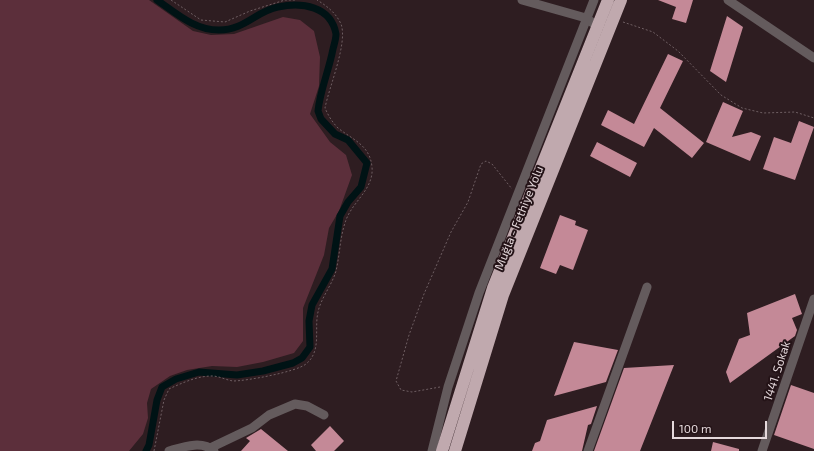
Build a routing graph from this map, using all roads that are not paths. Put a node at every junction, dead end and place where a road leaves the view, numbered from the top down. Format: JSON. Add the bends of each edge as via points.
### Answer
{"nodes":[{"id":1,"x":522,"y":0,"type":"edge"},
{"id":2,"x":608,"y":0,"type":"edge"},
{"id":3,"x":621,"y":0,"type":"edge"},
{"id":4,"x":728,"y":0,"type":"edge"},
{"id":5,"x":591,"y":2,"type":"edge"},
{"id":6,"x":586,"y":18,"type":"junction"},
{"id":7,"x":597,"y":26,"type":"junction"},
{"id":8,"x":814,"y":58,"type":"edge"},
{"id":9,"x":647,"y":287,"type":"dead end"},
{"id":10,"x":814,"y":299,"type":"edge"},
{"id":11,"x":448,"y":386,"type":"junction"},
{"id":12,"x":460,"y":390,"type":"junction"},
{"id":13,"x":324,"y":415,"type":"dead end"},
{"id":14,"x":212,"y":449,"type":"edge"},
{"id":15,"x":169,"y":451,"type":"edge"},
{"id":16,"x":432,"y":451,"type":"edge"},
{"id":17,"x":442,"y":451,"type":"edge"},
{"id":18,"x":455,"y":451,"type":"edge"},
{"id":19,"x":588,"y":451,"type":"edge"},
{"id":20,"x":762,"y":451,"type":"edge"}],
"edges":[{"from":1,"to":6,"type":"street"},
{"from":2,"to":7,"type":"highway","name":"Muğla - Fethiye Yolu"},
{"from":3,"to":18,"type":"highway","name":"Muğla - Fethiye Yolu","via":[[503,295]]},
{"from":4,"to":8,"type":"street"},
{"from":5,"to":6,"type":"street"},
{"from":5,"to":7,"type":"street"},
{"from":6,"to":7,"type":"street"},
{"from":6,"to":11,"type":"street","via":[[479,293]]},
{"from":7,"to":12,"type":"highway","name":"Muğla - Fethiye Yolu","via":[[493,288]]},
{"from":9,"to":19,"type":"street"},
{"from":10,"to":20,"type":"street","name":"1441. Sokak"},
{"from":11,"to":12,"type":"street"},
{"from":11,"to":16,"type":"street"},
{"from":12,"to":17,"type":"highway","name":"Muğla - Fethiye Yolu"},
{"from":13,"to":14,"type":"street","via":[[307,406],[295,404],[269,415],[252,428]]},
{"from":14,"to":15,"type":"street","via":[[199,445]]}]}
